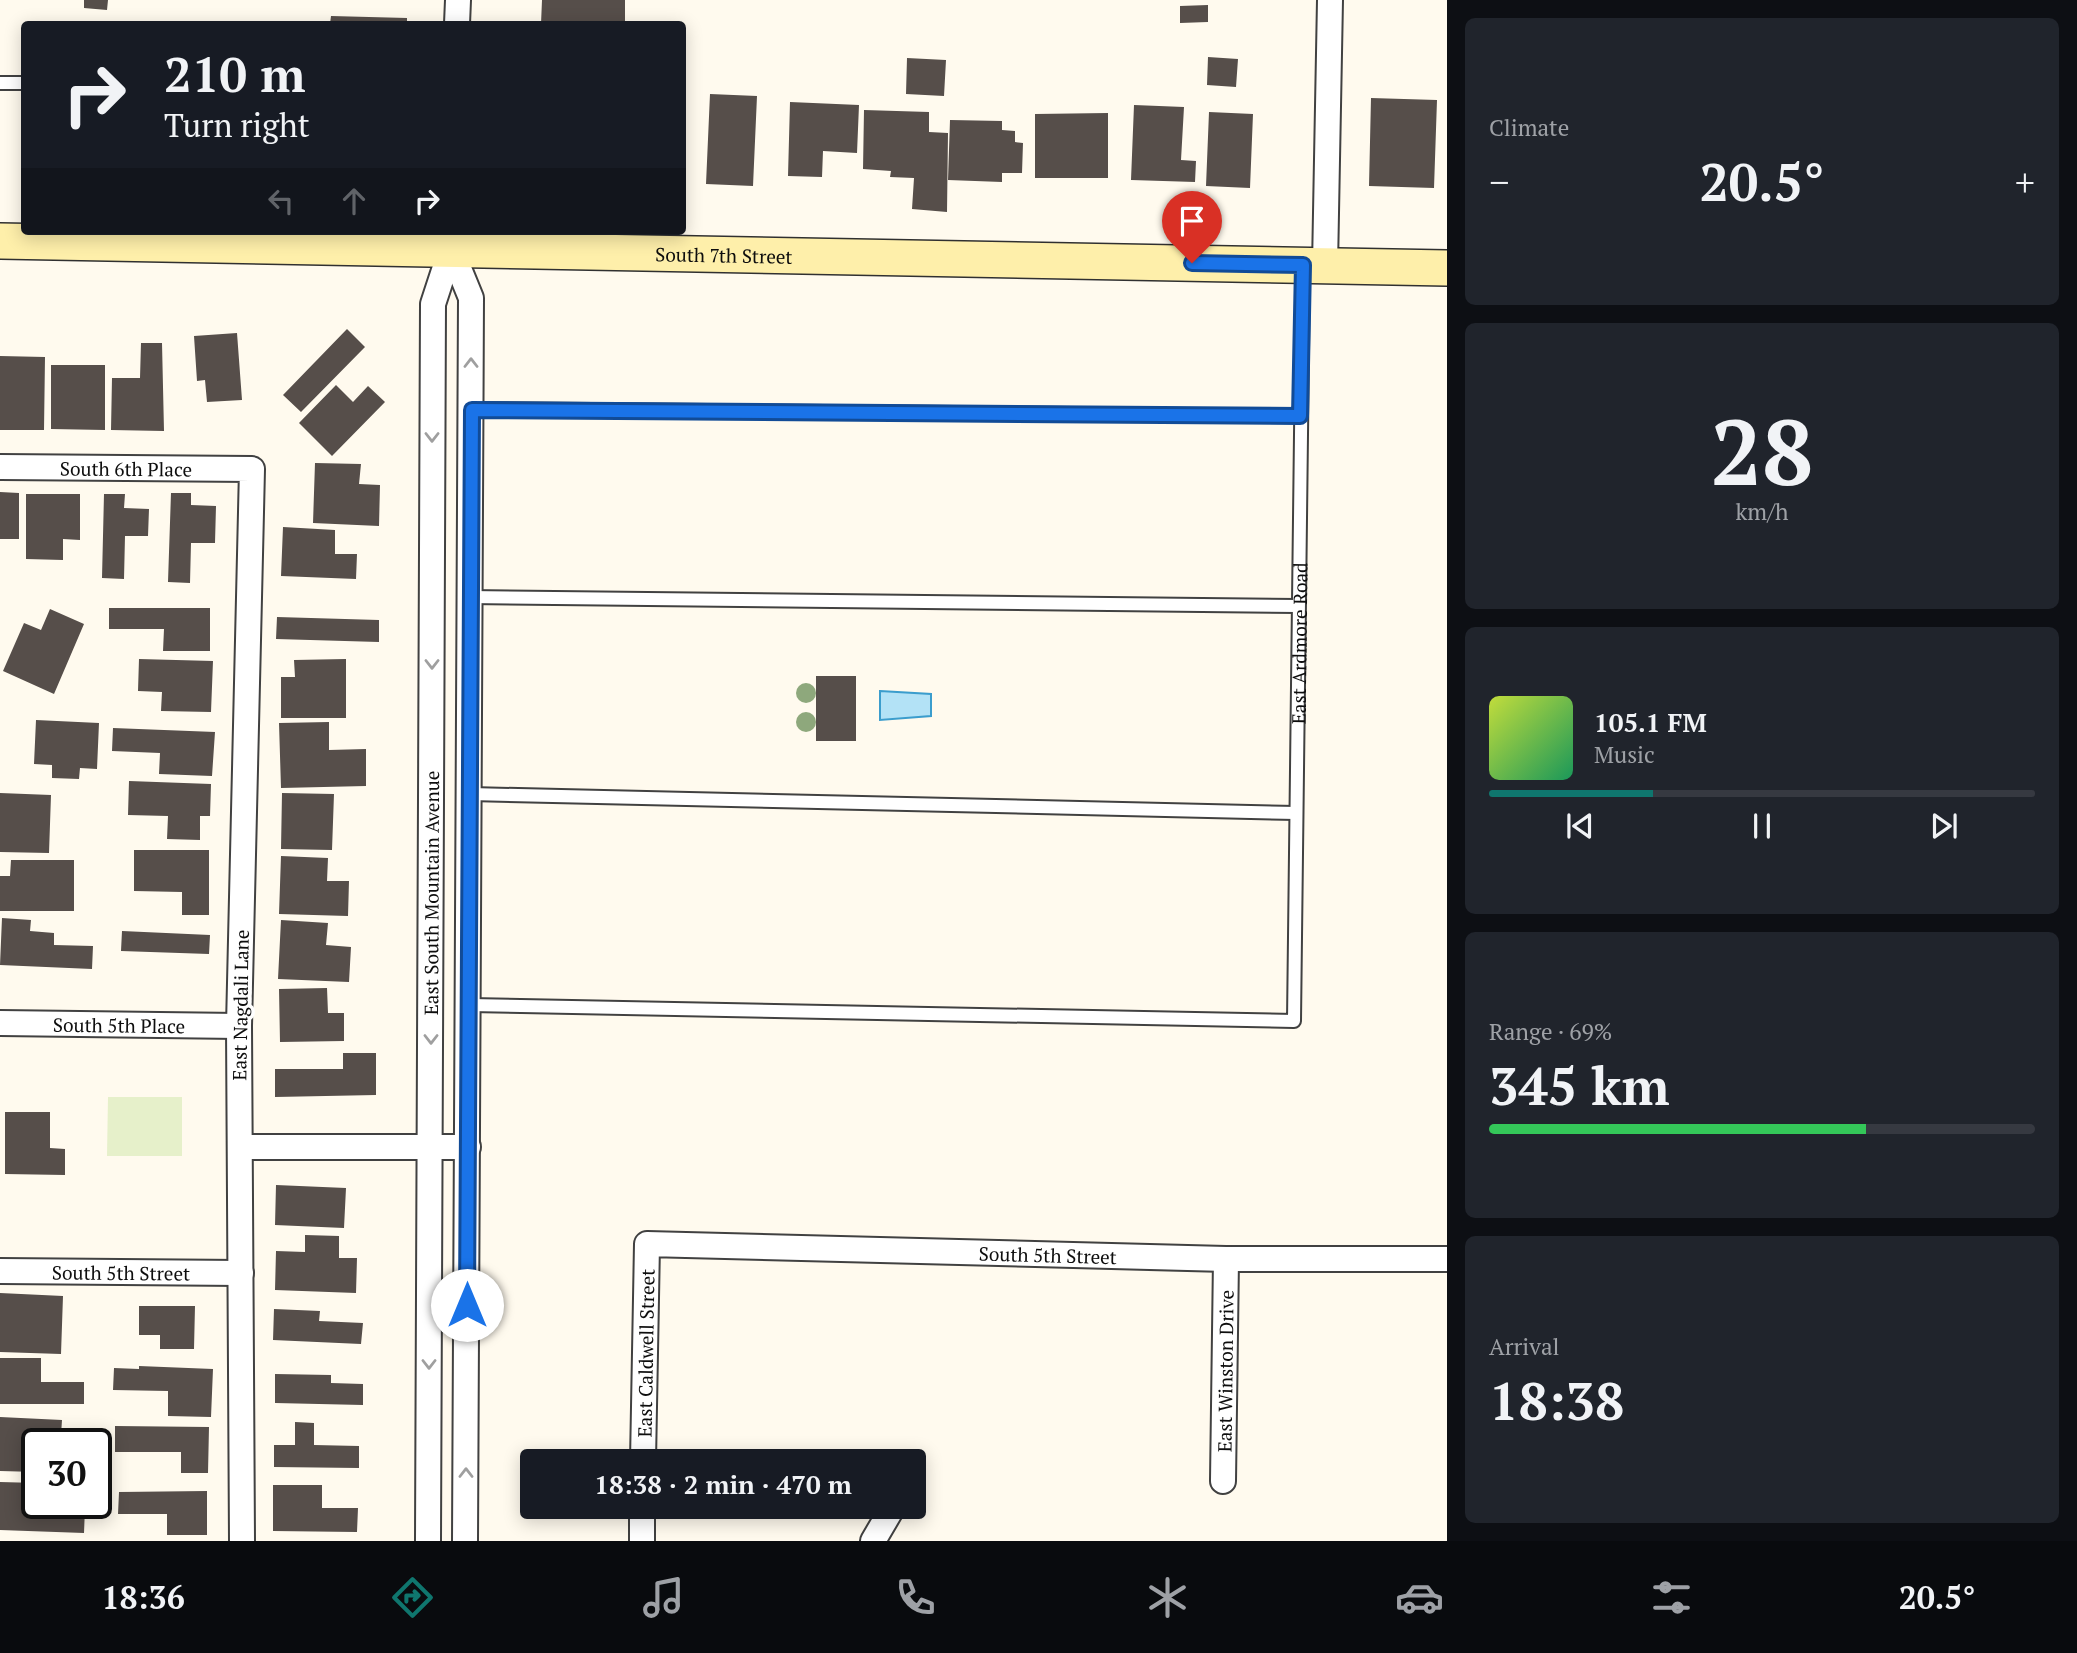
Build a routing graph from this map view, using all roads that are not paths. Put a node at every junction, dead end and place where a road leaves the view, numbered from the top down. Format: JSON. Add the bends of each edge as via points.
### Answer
{"nodes":[{"id":1,"x":458,"y":0,"type":"edge"},
{"id":2,"x":1330,"y":0,"type":"edge"},
{"id":3,"x":457,"y":21,"type":"edge"},
{"id":4,"x":0,"y":83,"type":"edge"},
{"id":5,"x":21,"y":83,"type":"edge"},
{"id":6,"x":452,"y":240,"type":"edge"},
{"id":7,"x":0,"y":241,"type":"edge"},
{"id":8,"x":1314,"y":265,"type":"junction"},
{"id":9,"x":1447,"y":268,"type":"edge"},
{"id":10,"x":472,"y":410,"type":"junction"},
{"id":11,"x":1300,"y":416,"type":"junction"},
{"id":12,"x":0,"y":467,"type":"edge"},
{"id":13,"x":252,"y":469,"type":"joint"},
{"id":14,"x":468,"y":597,"type":"junction"},
{"id":15,"x":1297,"y":606,"type":"junction"},
{"id":16,"x":470,"y":794,"type":"junction"},
{"id":17,"x":1296,"y":813,"type":"junction"},
{"id":18,"x":470,"y":1005,"type":"junction"},
{"id":19,"x":0,"y":1023,"type":"edge"},
{"id":20,"x":239,"y":1026,"type":"junction"},
{"id":21,"x":240,"y":1147,"type":"junction"},
{"id":22,"x":430,"y":1147,"type":"junction"},
{"id":23,"x":468,"y":1147,"type":"junction"},
{"id":24,"x":646,"y":1244,"type":"joint"},
{"id":25,"x":1226,"y":1259,"type":"junction"},
{"id":26,"x":1447,"y":1259,"type":"edge"},
{"id":27,"x":0,"y":1271,"type":"edge"},
{"id":28,"x":241,"y":1273,"type":"junction"},
{"id":29,"x":643,"y":1449,"type":"edge"},
{"id":30,"x":1223,"y":1481,"type":"dead end"},
{"id":31,"x":642,"y":1519,"type":"edge"},
{"id":32,"x":886,"y":1519,"type":"edge"},
{"id":33,"x":242,"y":1541,"type":"edge"},
{"id":34,"x":428,"y":1541,"type":"edge"},
{"id":35,"x":465,"y":1541,"type":"edge"},
{"id":36,"x":642,"y":1541,"type":"edge"},
{"id":37,"x":873,"y":1541,"type":"edge"}],
"edges":[{"from":1,"to":3,"type":"street"},
{"from":2,"to":8,"type":"street","name":"East Ardmore Road"},
{"from":4,"to":5,"type":"lane"},
{"from":6,"to":7,"type":"main road","name":"South 7th Street"},
{"from":6,"to":8,"type":"main road","name":"South 7th Street"},
{"from":10,"to":6,"type":"street","name":"East South Mountain Avenue","one_way":true,"via":[[471,298]]},
{"from":6,"to":22,"type":"street","name":"East South Mountain Avenue","one_way":true,"via":[[433,304]]},
{"from":8,"to":9,"type":"main road","name":"South 7th Street"},
{"from":8,"to":11,"type":"lane","name":"East Ardmore Road"},
{"from":10,"to":11,"type":"lane"},
{"from":10,"to":14,"type":"street","name":"East South Mountain Avenue"},
{"from":11,"to":15,"type":"lane","name":"East Ardmore Road"},
{"from":12,"to":13,"type":"street","name":"South 6th Place"},
{"from":13,"to":20,"type":"street","name":"East Nagdali Lane"},
{"from":14,"to":15,"type":"lane"},
{"from":14,"to":16,"type":"street","name":"East South Mountain Avenue"},
{"from":15,"to":17,"type":"lane","name":"East Ardmore Road"},
{"from":16,"to":17,"type":"lane"},
{"from":16,"to":18,"type":"street","name":"East South Mountain Avenue"},
{"from":17,"to":18,"type":"lane","name":"East Ardmore Road","via":[[1294,1021]]},
{"from":18,"to":23,"type":"street","name":"East South Mountain Avenue"},
{"from":19,"to":20,"type":"street","name":"South 5th Place"},
{"from":20,"to":21,"type":"street","name":"East Nagdali Lane"},
{"from":21,"to":22,"type":"street"},
{"from":21,"to":28,"type":"street","name":"East Nagdali Lane"},
{"from":22,"to":23,"type":"street"},
{"from":22,"to":34,"type":"street","name":"East South Mountain Avenue","one_way":true},
{"from":35,"to":23,"type":"street","name":"East South Mountain Avenue","one_way":true},
{"from":24,"to":25,"type":"street","name":"South 5th Street"},
{"from":24,"to":29,"type":"street","name":"East Caldwell Street"},
{"from":25,"to":26,"type":"street","name":"South 5th Street"},
{"from":25,"to":30,"type":"street","name":"East Winston Drive"},
{"from":27,"to":28,"type":"street","name":"South 5th Street"},
{"from":28,"to":33,"type":"street","name":"East Nagdali Lane"},
{"from":31,"to":36,"type":"street"},
{"from":32,"to":37,"type":"street"}]}
